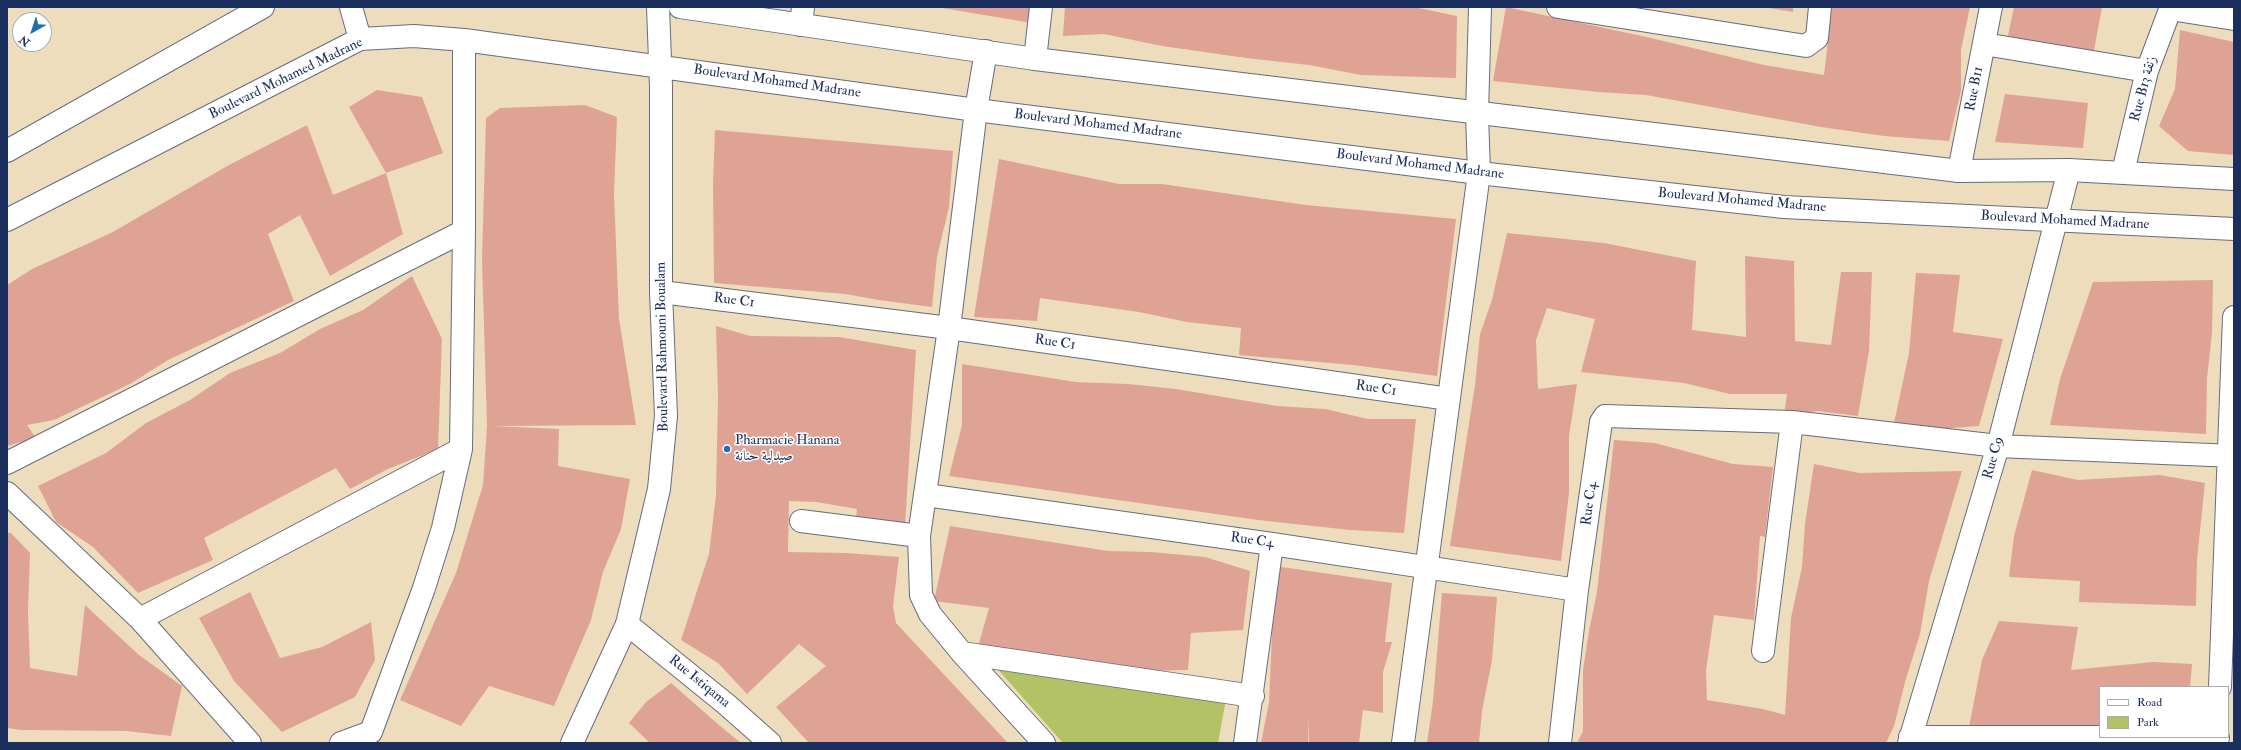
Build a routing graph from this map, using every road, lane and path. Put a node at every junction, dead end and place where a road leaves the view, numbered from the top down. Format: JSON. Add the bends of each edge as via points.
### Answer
{"nodes":[{"id":1,"x":263,"y":7,"type":"edge"},
{"id":2,"x":351,"y":7,"type":"edge"},
{"id":3,"x":658,"y":7,"type":"edge"},
{"id":4,"x":680,"y":7,"type":"edge"},
{"id":5,"x":1041,"y":7,"type":"edge"},
{"id":6,"x":1480,"y":7,"type":"edge"},
{"id":7,"x":1558,"y":7,"type":"edge"},
{"id":8,"x":1820,"y":7,"type":"edge"},
{"id":9,"x":1991,"y":7,"type":"edge"},
{"id":10,"x":2171,"y":8,"type":"edge"},
{"id":11,"x":802,"y":16,"type":"edge"},
{"id":12,"x":2234,"y":19,"type":"edge"},
{"id":13,"x":360,"y":39,"type":"junction"},
{"id":14,"x":464,"y":40,"type":"junction"},
{"id":15,"x":1984,"y":44,"type":"junction"},
{"id":16,"x":986,"y":51,"type":"junction"},
{"id":17,"x":1035,"y":59,"type":"junction"},
{"id":18,"x":660,"y":66,"type":"junction"},
{"id":19,"x":2147,"y":71,"type":"junction"},
{"id":20,"x":976,"y":110,"type":"junction"},
{"id":21,"x":1477,"y":114,"type":"junction"},
{"id":22,"x":7,"y":151,"type":"edge"},
{"id":23,"x":2069,"y":170,"type":"junction"},
{"id":24,"x":1959,"y":171,"type":"junction"},
{"id":25,"x":2123,"y":172,"type":"junction"},
{"id":26,"x":1479,"y":173,"type":"junction"},
{"id":27,"x":2234,"y":179,"type":"edge"},
{"id":28,"x":7,"y":220,"type":"edge"},
{"id":29,"x":2056,"y":220,"type":"junction"},
{"id":30,"x":2234,"y":229,"type":"edge"},
{"id":31,"x":464,"y":231,"type":"junction"},
{"id":32,"x":661,"y":292,"type":"junction"},
{"id":33,"x":2234,"y":317,"type":"edge"},
{"id":34,"x":949,"y":328,"type":"junction"},
{"id":35,"x":1449,"y":399,"type":"junction"},
{"id":36,"x":1792,"y":422,"type":"junction"},
{"id":37,"x":1998,"y":446,"type":"junction"},
{"id":38,"x":461,"y":448,"type":"junction"},
{"id":39,"x":2231,"y":456,"type":"edge"},
{"id":40,"x":7,"y":463,"type":"edge"},
{"id":41,"x":7,"y":493,"type":"edge"},
{"id":42,"x":926,"y":496,"type":"junction"},
{"id":43,"x":801,"y":521,"type":"dead end"},
{"id":44,"x":919,"y":536,"type":"junction"},
{"id":45,"x":1272,"y":544,"type":"junction"},
{"id":46,"x":1428,"y":568,"type":"junction"},
{"id":47,"x":1577,"y":590,"type":"junction"},
{"id":48,"x":140,"y":619,"type":"junction"},
{"id":49,"x":627,"y":624,"type":"junction"},
{"id":50,"x":1763,"y":651,"type":"dead end"},
{"id":51,"x":962,"y":653,"type":"junction"},
{"id":52,"x":2220,"y":686,"type":"edge"},
{"id":53,"x":1253,"y":696,"type":"junction"},
{"id":54,"x":2099,"y":737,"type":"edge"},
{"id":55,"x":374,"y":738,"type":"edge"},
{"id":56,"x":2166,"y":738,"type":"edge"},
{"id":57,"x":2218,"y":739,"type":"edge"},
{"id":58,"x":1910,"y":740,"type":"edge"},
{"id":59,"x":2053,"y":740,"type":"edge"},
{"id":60,"x":250,"y":743,"type":"edge"},
{"id":61,"x":341,"y":743,"type":"edge"},
{"id":62,"x":572,"y":743,"type":"edge"},
{"id":63,"x":770,"y":743,"type":"edge"},
{"id":64,"x":1044,"y":743,"type":"edge"},
{"id":65,"x":1245,"y":743,"type":"edge"},
{"id":66,"x":1403,"y":743,"type":"edge"},
{"id":67,"x":1560,"y":743,"type":"edge"}],
"edges":[{"from":1,"to":22,"type":"street"},
{"from":2,"to":13,"type":"street"},
{"from":3,"to":18,"type":"street","name":"Boulevard Rahmouni Boualam"},
{"from":4,"to":11,"type":"street"},
{"from":5,"to":17,"type":"street"},
{"from":6,"to":21,"type":"street"},
{"from":7,"to":8,"type":"street","via":[[1806,46],[1816,38]]},
{"from":9,"to":15,"type":"street","name":"Rue B11"},
{"from":10,"to":12,"type":"street"},
{"from":10,"to":19,"type":"street","name":"Rue B13 زنقة"},
{"from":11,"to":16,"type":"street"},
{"from":13,"to":14,"type":"street","name":"Boulevard Mohamed Madrane","via":[[414,36]]},
{"from":13,"to":28,"type":"street","name":"Boulevard Mohamed Madrane"},
{"from":14,"to":18,"type":"street","name":"Boulevard Mohamed Madrane"},
{"from":14,"to":31,"type":"street"},
{"from":15,"to":19,"type":"street"},
{"from":15,"to":24,"type":"street","name":"Rue B11"},
{"from":16,"to":17,"type":"street"},
{"from":16,"to":20,"type":"street"},
{"from":17,"to":21,"type":"street"},
{"from":18,"to":20,"type":"street","name":"Boulevard Mohamed Madrane"},
{"from":18,"to":32,"type":"street","name":"Boulevard Rahmouni Boualam"},
{"from":19,"to":25,"type":"street","name":"Rue B13 زنقة"},
{"from":20,"to":26,"type":"street","name":"Boulevard Mohamed Madrane"},
{"from":20,"to":34,"type":"street"},
{"from":21,"to":24,"type":"street"},
{"from":21,"to":26,"type":"street"},
{"from":23,"to":24,"type":"street"},
{"from":23,"to":25,"type":"street"},
{"from":23,"to":29,"type":"street","name":"Rue C9"},
{"from":25,"to":27,"type":"street"},
{"from":26,"to":29,"type":"street","name":"Boulevard Mohamed Madrane","via":[[1784,208]]},
{"from":26,"to":35,"type":"street"},
{"from":29,"to":30,"type":"street","name":"Boulevard Mohamed Madrane"},
{"from":29,"to":37,"type":"street","name":"Rue C9"},
{"from":31,"to":38,"type":"street"},
{"from":31,"to":40,"type":"street"},
{"from":32,"to":34,"type":"street","name":"Rue C1"},
{"from":32,"to":49,"type":"street","name":"Boulevard Rahmouni Boualam","via":[[666,416],[659,489]]},
{"from":33,"to":39,"type":"street"},
{"from":34,"to":35,"type":"street","name":"Rue C1"},
{"from":34,"to":42,"type":"street"},
{"from":35,"to":46,"type":"street"},
{"from":36,"to":37,"type":"street"},
{"from":36,"to":47,"type":"street","name":"Rue C4","via":[[1614,415],[1603,418]]},
{"from":36,"to":50,"type":"street"},
{"from":37,"to":39,"type":"street"},
{"from":37,"to":58,"type":"street","name":"Rue C9"},
{"from":38,"to":48,"type":"street"},
{"from":38,"to":55,"type":"street","via":[[443,528]]},
{"from":39,"to":52,"type":"street"},
{"from":41,"to":48,"type":"street"},
{"from":42,"to":44,"type":"street"},
{"from":42,"to":45,"type":"street","name":"Rue C4"},
{"from":43,"to":44,"type":"street"},
{"from":44,"to":51,"type":"street","via":[[921,594],[930,614]]},
{"from":45,"to":46,"type":"street","name":"Rue C4"},
{"from":45,"to":53,"type":"street"},
{"from":46,"to":47,"type":"street","name":"Rue C4"},
{"from":46,"to":66,"type":"street"},
{"from":47,"to":67,"type":"street","name":"Rue C4"},
{"from":48,"to":60,"type":"street"},
{"from":49,"to":62,"type":"street","name":"Boulevard Rahmouni Boualam"},
{"from":49,"to":63,"type":"street","name":"Rue Istiqama"},
{"from":51,"to":53,"type":"street"},
{"from":51,"to":64,"type":"street"},
{"from":53,"to":65,"type":"street"},
{"from":54,"to":59,"type":"street"},
{"from":55,"to":61,"type":"street"},
{"from":56,"to":57,"type":"street"},
{"from":58,"to":59,"type":"street"}]}
